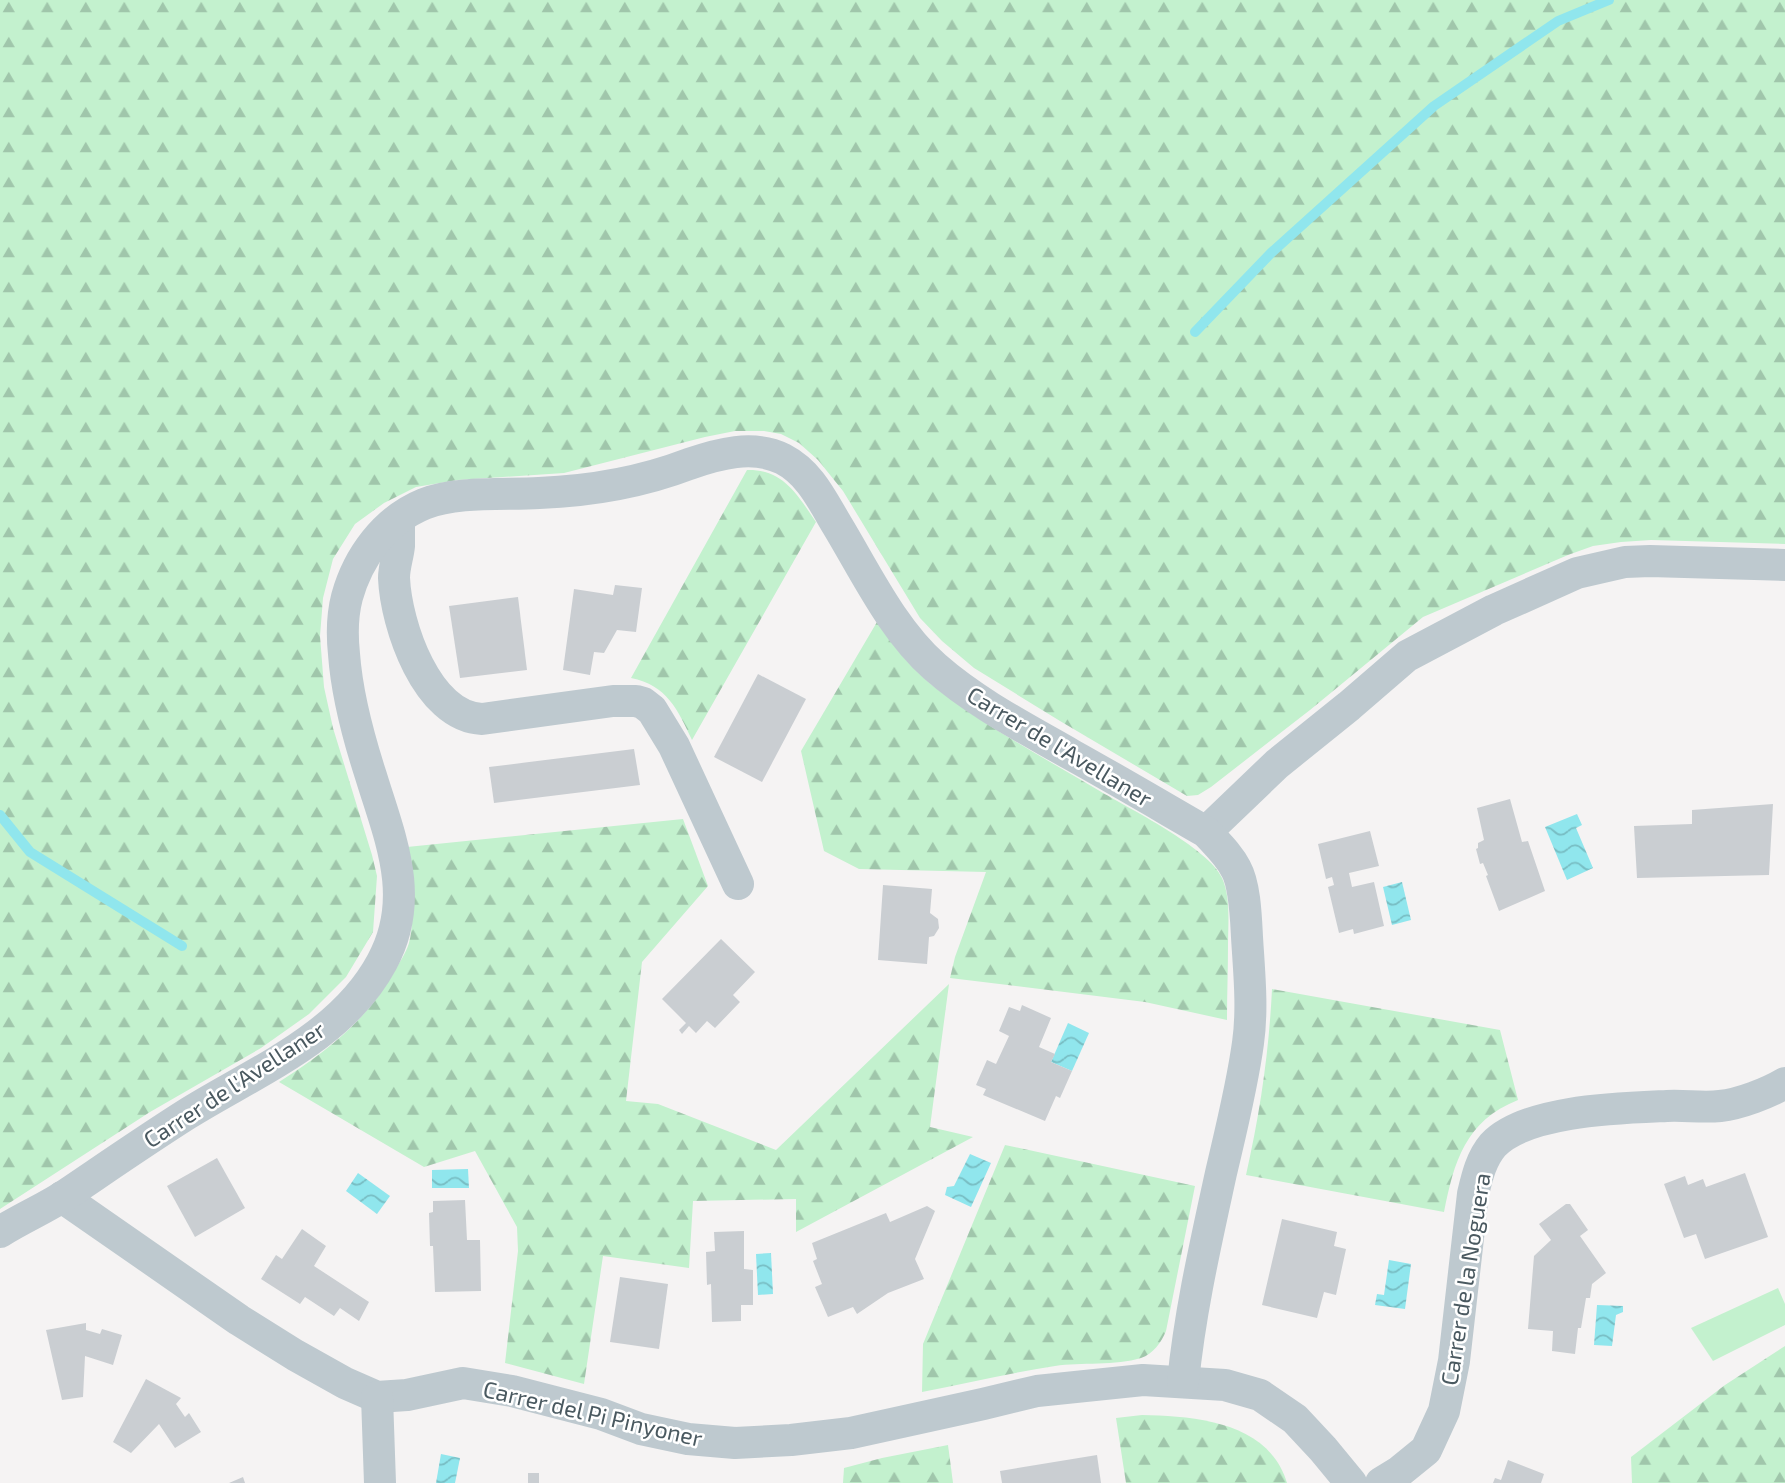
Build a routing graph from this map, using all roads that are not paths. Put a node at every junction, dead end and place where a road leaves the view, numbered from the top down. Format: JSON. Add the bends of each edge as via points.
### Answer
{"nodes":[{"id":1,"x":399,"y":519,"type":"junction"},
{"id":2,"x":1785,"y":565,"type":"edge"},
{"id":3,"x":1206,"y":832,"type":"junction"},
{"id":4,"x":738,"y":884,"type":"dead end"},
{"id":5,"x":1785,"y":1083,"type":"edge"},
{"id":6,"x":62,"y":1197,"type":"junction"},
{"id":7,"x":0,"y":1232,"type":"edge"},
{"id":8,"x":1183,"y":1382,"type":"junction"},
{"id":9,"x":377,"y":1397,"type":"junction"},
{"id":10,"x":380,"y":1483,"type":"edge"},
{"id":11,"x":1351,"y":1483,"type":"edge"},
{"id":12,"x":1381,"y":1483,"type":"edge"}],
"edges":[{"from":1,"to":3,"type":"street","name":"Carrer de l'Avellaner","via":[[425,503],[450,497],[601,488],[744,451],[781,458],[817,488],[903,633],[933,666],[983,704]]},
{"from":1,"to":4,"type":"street","via":[[394,577],[401,618],[417,663],[439,697],[471,718],[482,719],[626,700],[643,703],[674,746]]},
{"from":1,"to":6,"type":"street","name":"Carrer de l'Avellaner","via":[[367,550],[346,598],[342,629],[347,690],[397,871],[398,913],[382,962],[346,1010],[314,1036]]},
{"from":2,"to":3,"type":"street","via":[[1625,562],[1577,573],[1494,610],[1407,656],[1277,764]]},
{"from":3,"to":8,"type":"street","name":"Carrer de l'Avellaner","via":[[1238,871],[1245,903],[1250,998],[1248,1041],[1187,1341]]},
{"from":5,"to":12,"type":"street","name":"Carrer de la Noguera","via":[[1769,1093],[1722,1106],[1562,1116],[1526,1125],[1492,1146],[1479,1169],[1473,1194],[1444,1411],[1426,1450]]},
{"from":6,"to":7,"type":"street","name":"Carrer de l'Avellaner"},
{"from":6,"to":9,"type":"street","via":[[239,1320]]},
{"from":8,"to":9,"type":"street","name":"Carrer del Pi Pinyoner","via":[[1143,1380],[1037,1391],[851,1433],[735,1443],[641,1429],[601,1413],[463,1383]]},
{"from":8,"to":11,"type":"street","name":"Carrer del Pi Pinyoner","via":[[1225,1385],[1260,1395],[1295,1419]]},
{"from":9,"to":10,"type":"street"}]}
